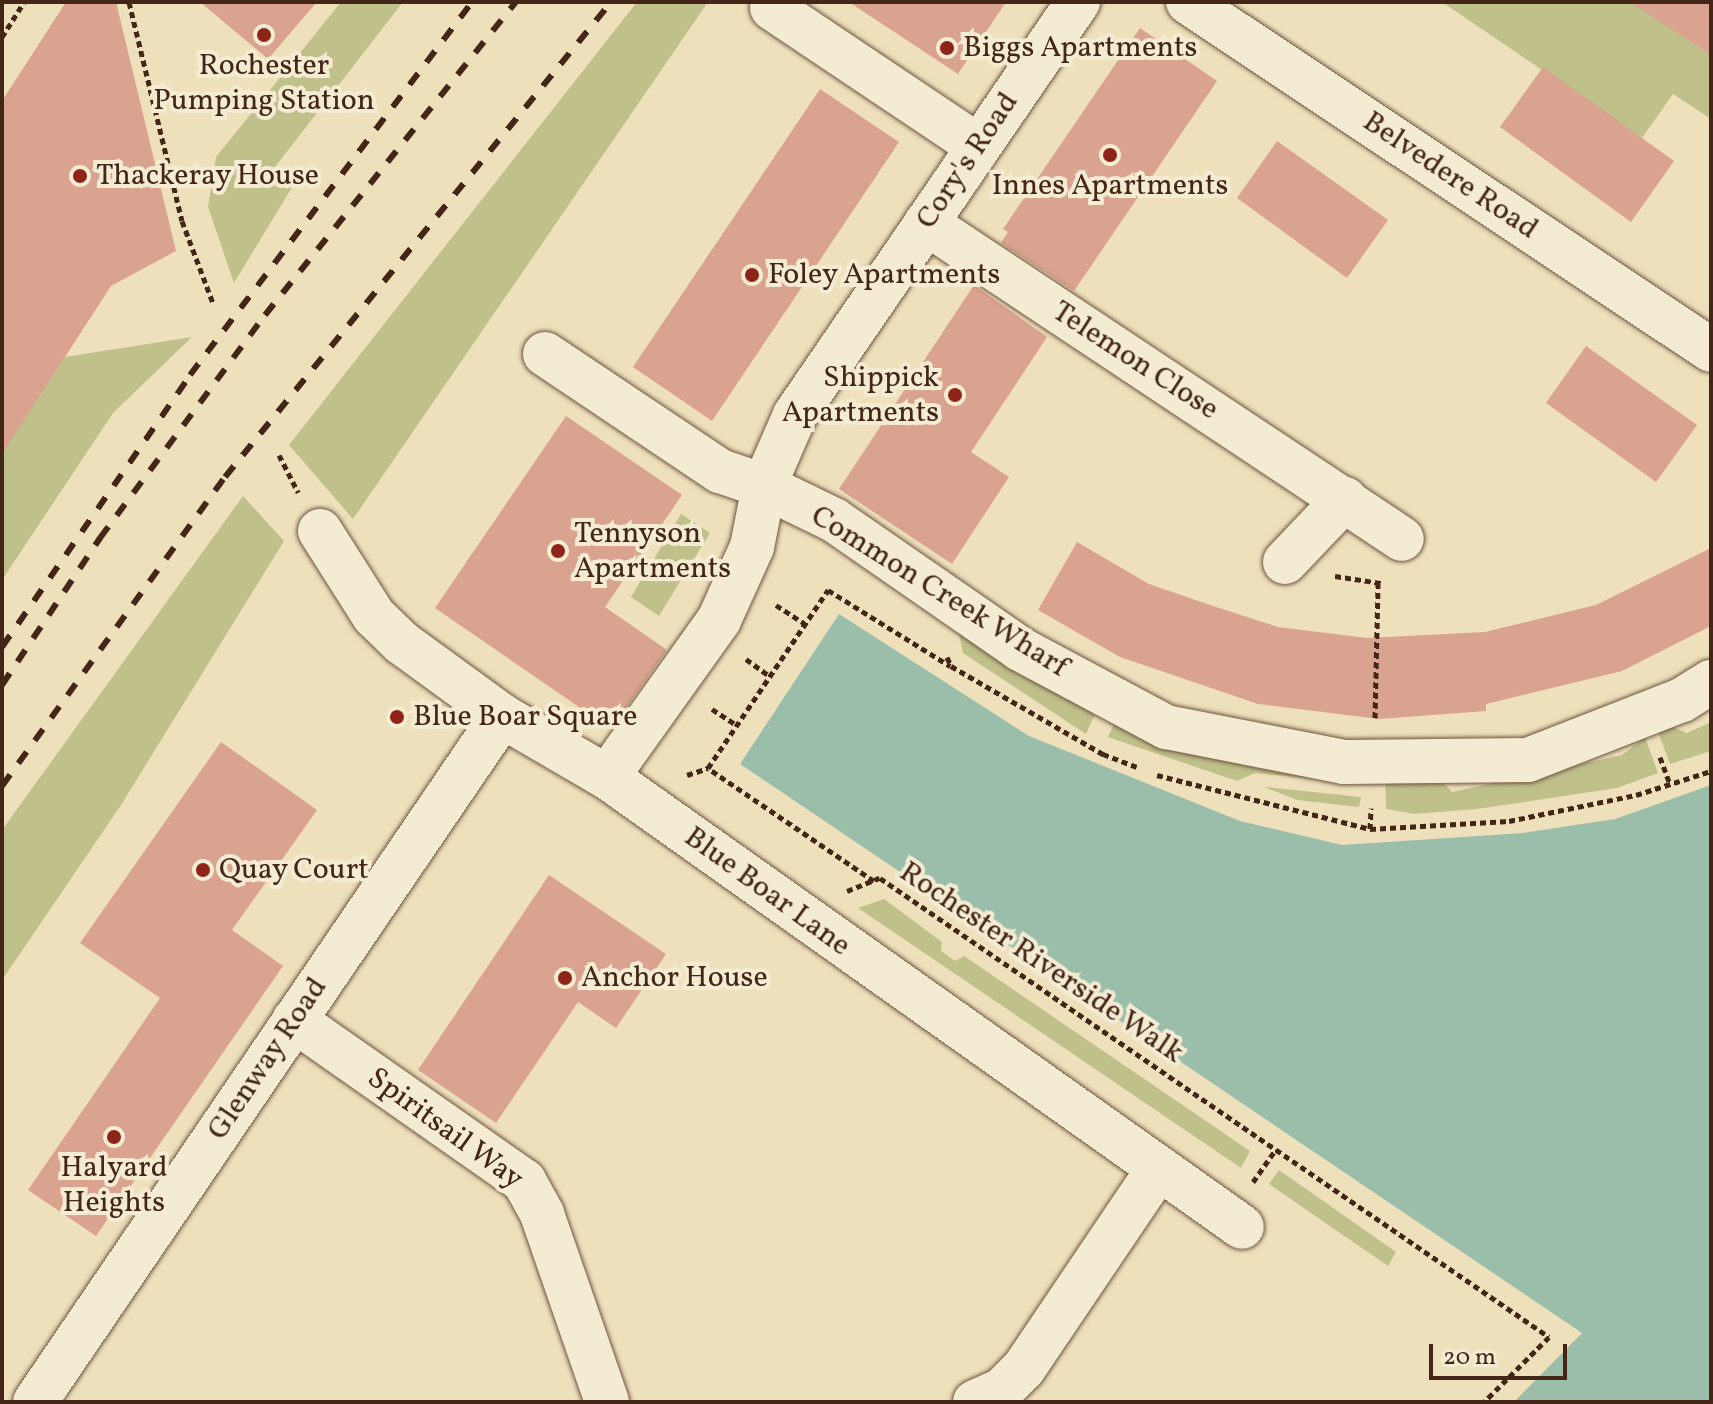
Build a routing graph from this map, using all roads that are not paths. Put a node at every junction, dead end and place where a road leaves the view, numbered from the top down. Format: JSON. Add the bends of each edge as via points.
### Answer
{"nodes":[{"id":1,"x":1078,"y":2,"type":"edge"},
{"id":2,"x":1188,"y":2,"type":"edge"},
{"id":3,"x":772,"y":8,"type":"dead end"},
{"id":4,"x":978,"y":146,"type":"junction"},
{"id":5,"x":926,"y":223,"type":"junction"},
{"id":6,"x":1711,"y":350,"type":"edge"},
{"id":7,"x":545,"y":354,"type":"dead end"},
{"id":8,"x":764,"y":486,"type":"junction"},
{"id":9,"x":1345,"y":499,"type":"junction"},
{"id":10,"x":320,"y":531,"type":"dead end"},
{"id":11,"x":1402,"y":539,"type":"road end"},
{"id":12,"x":1305,"y":568,"type":"road end"},
{"id":13,"x":1711,"y":682,"type":"edge"},
{"id":14,"x":502,"y":716,"type":"junction"},
{"id":15,"x":607,"y":777,"type":"junction"},
{"id":16,"x":294,"y":1020,"type":"junction"},
{"id":17,"x":1157,"y":1171,"type":"junction"},
{"id":18,"x":1242,"y":1227,"type":"dead end"},
{"id":19,"x":35,"y":1402,"type":"edge"},
{"id":20,"x":607,"y":1402,"type":"edge"},
{"id":21,"x":975,"y":1402,"type":"edge"}],
"edges":[{"from":1,"to":4,"type":"street","name":"Cory's Road"},
{"from":2,"to":6,"type":"street","name":"Belvedere Road"},
{"from":3,"to":4,"type":"street"},
{"from":4,"to":5,"type":"street","name":"Cory's Road"},
{"from":5,"to":8,"type":"street","name":"Cory's Road","via":[[795,415]]},
{"from":5,"to":9,"type":"street","name":"Telemon Close"},
{"from":7,"to":8,"type":"street","name":"Common Creek Wharf","via":[[720,471]]},
{"from":8,"to":13,"type":"street","name":"Common Creek Wharf","via":[[834,520],[1020,649],[1166,727],[1344,762],[1373,783],[1528,760],[1682,700]]},
{"from":8,"to":15,"type":"street","name":"Cory's Road","via":[[752,547],[719,620]]},
{"from":9,"to":11,"type":"street","name":"Telemon Close"},
{"from":9,"to":12,"type":"street"},
{"from":10,"to":14,"type":"street","name":"Blue Boar Lane","via":[[382,625]]},
{"from":14,"to":15,"type":"street","name":"Blue Boar Lane"},
{"from":14,"to":16,"type":"street","name":"Glenway Road"},
{"from":15,"to":17,"type":"street","name":"Blue Boar Lane"},
{"from":16,"to":19,"type":"street","name":"Glenway Road"},
{"from":16,"to":20,"type":"street","name":"Spiritsail Way","via":[[524,1181],[542,1214]]},
{"from":17,"to":18,"type":"street","name":"Blue Boar Lane"},
{"from":17,"to":21,"type":"street","via":[[1024,1368],[1009,1385]]}]}
